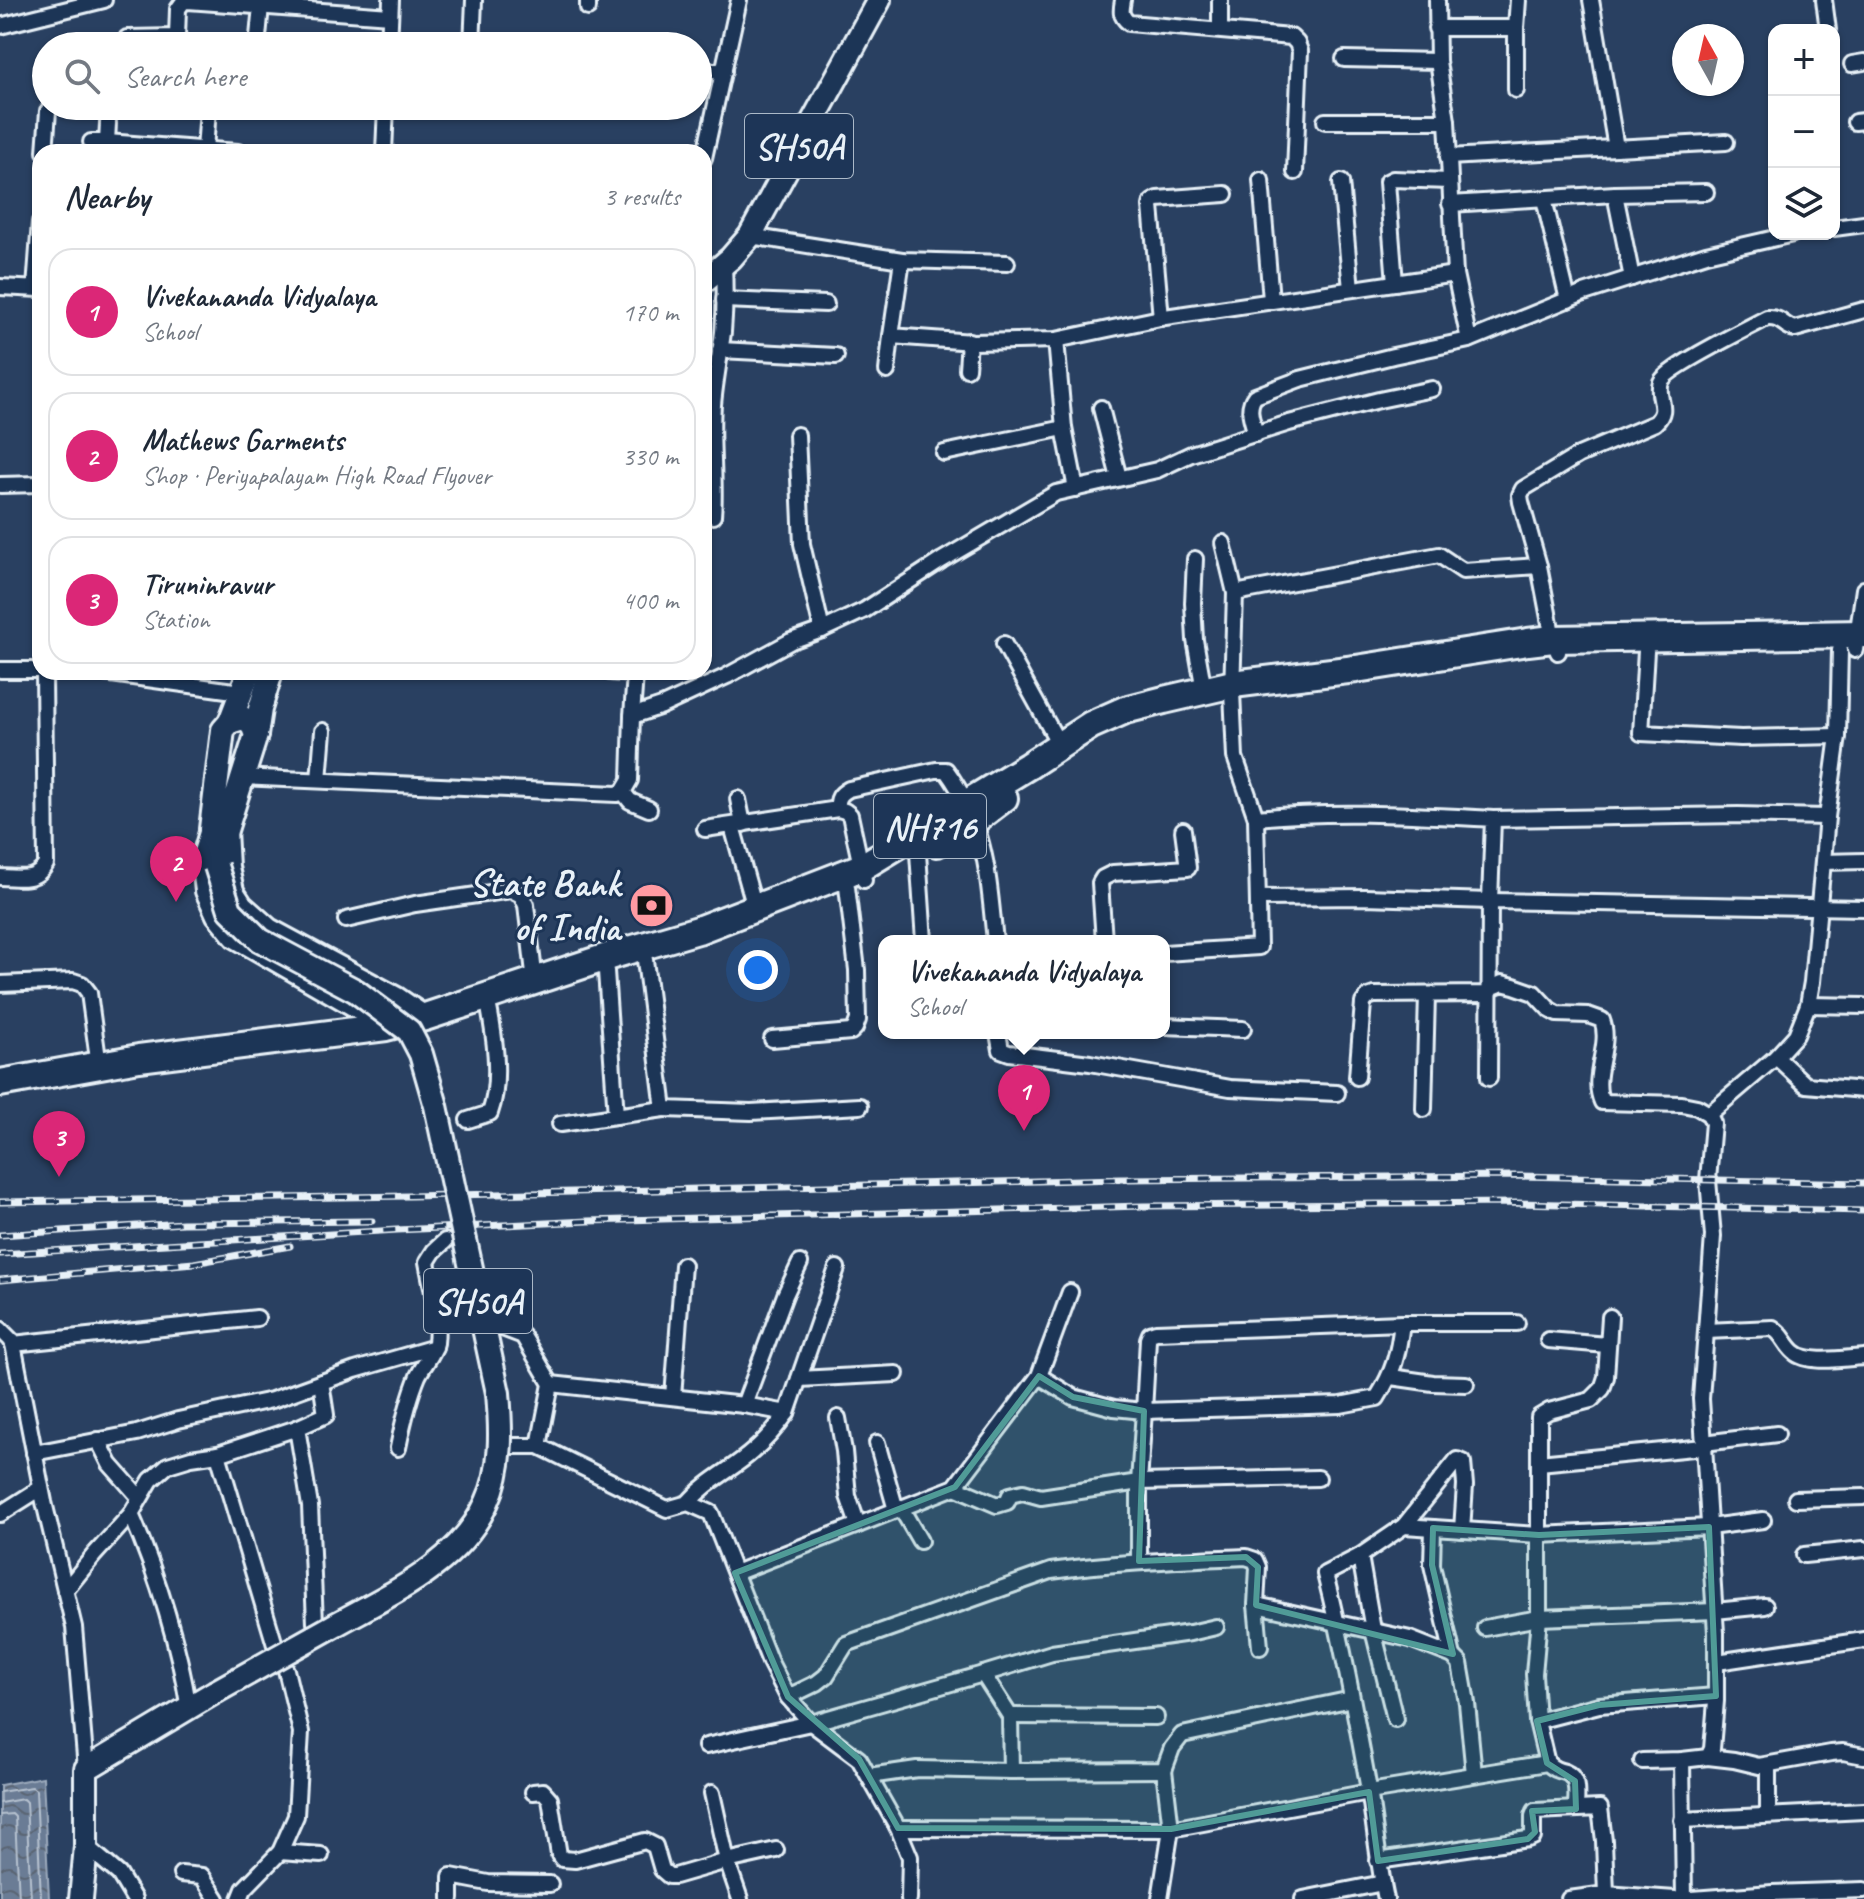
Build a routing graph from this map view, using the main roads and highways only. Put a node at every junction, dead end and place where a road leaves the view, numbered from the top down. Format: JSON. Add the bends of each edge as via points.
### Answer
{"nodes":[{"id":1,"x":879,"y":0,"type":"edge"},
{"id":2,"x":712,"y":274,"type":"edge"},
{"id":3,"x":1856,"y":644,"type":"edge"},
{"id":4,"x":1556,"y":646,"type":"junction"},
{"id":5,"x":269,"y":680,"type":"edge"},
{"id":6,"x":245,"y":682,"type":"edge"},
{"id":7,"x":1233,"y":693,"type":"junction"},
{"id":8,"x":230,"y":722,"type":"junction"},
{"id":9,"x":256,"y":735,"type":"junction"},
{"id":10,"x":971,"y":812,"type":"junction"},
{"id":11,"x":218,"y":830,"type":"junction"},
{"id":12,"x":858,"y":878,"type":"junction"},
{"id":13,"x":488,"y":1002,"type":"junction"},
{"id":14,"x":0,"y":1083,"type":"edge"},
{"id":15,"x":0,"y":1093,"type":"edge"},
{"id":16,"x":81,"y":1899,"type":"edge"}],
"edges":[{"from":1,"to":2,"type":"main road","number":"SH50A","via":[[750,236]]},
{"from":3,"to":4,"type":"highway","number":"NH716"},
{"from":3,"to":4,"type":"highway","number":"NH716","via":[[1808,652]]},
{"from":4,"to":7,"type":"highway","number":"NH716","via":[[1478,648]]},
{"from":5,"to":9,"type":"main road"},
{"from":6,"to":8,"type":"main road"},
{"from":7,"to":10,"type":"highway","number":"NH716","via":[[1126,723]]},
{"from":7,"to":10,"type":"highway","number":"NH716","via":[[1204,690],[1125,710],[1091,725]]},
{"from":8,"to":9,"type":"main road","via":[[243,718]]},
{"from":8,"to":11,"type":"main road","via":[[223,730]]},
{"from":9,"to":11,"type":"main road"},
{"from":10,"to":12,"type":"highway","number":"NH716"},
{"from":10,"to":12,"type":"highway","number":"NH716","via":[[918,853]]},
{"from":11,"to":16,"type":"main road","number":"SH50A","bridge":true,"via":[[216,859],[230,910],[260,940],[356,991],[409,1031],[421,1054],[495,1379],[501,1429],[498,1466],[489,1500],[474,1527],[421,1577],[86,1769]]},
{"from":12,"to":13,"type":"highway","number":"NH716","via":[[616,954]]},
{"from":12,"to":13,"type":"highway","number":"NH716","via":[[645,960]]},
{"from":13,"to":14,"type":"highway","number":"NH716","via":[[389,1026],[139,1058]]},
{"from":13,"to":15,"type":"highway","number":"NH716","via":[[398,1035],[335,1047],[104,1074]]}]}
